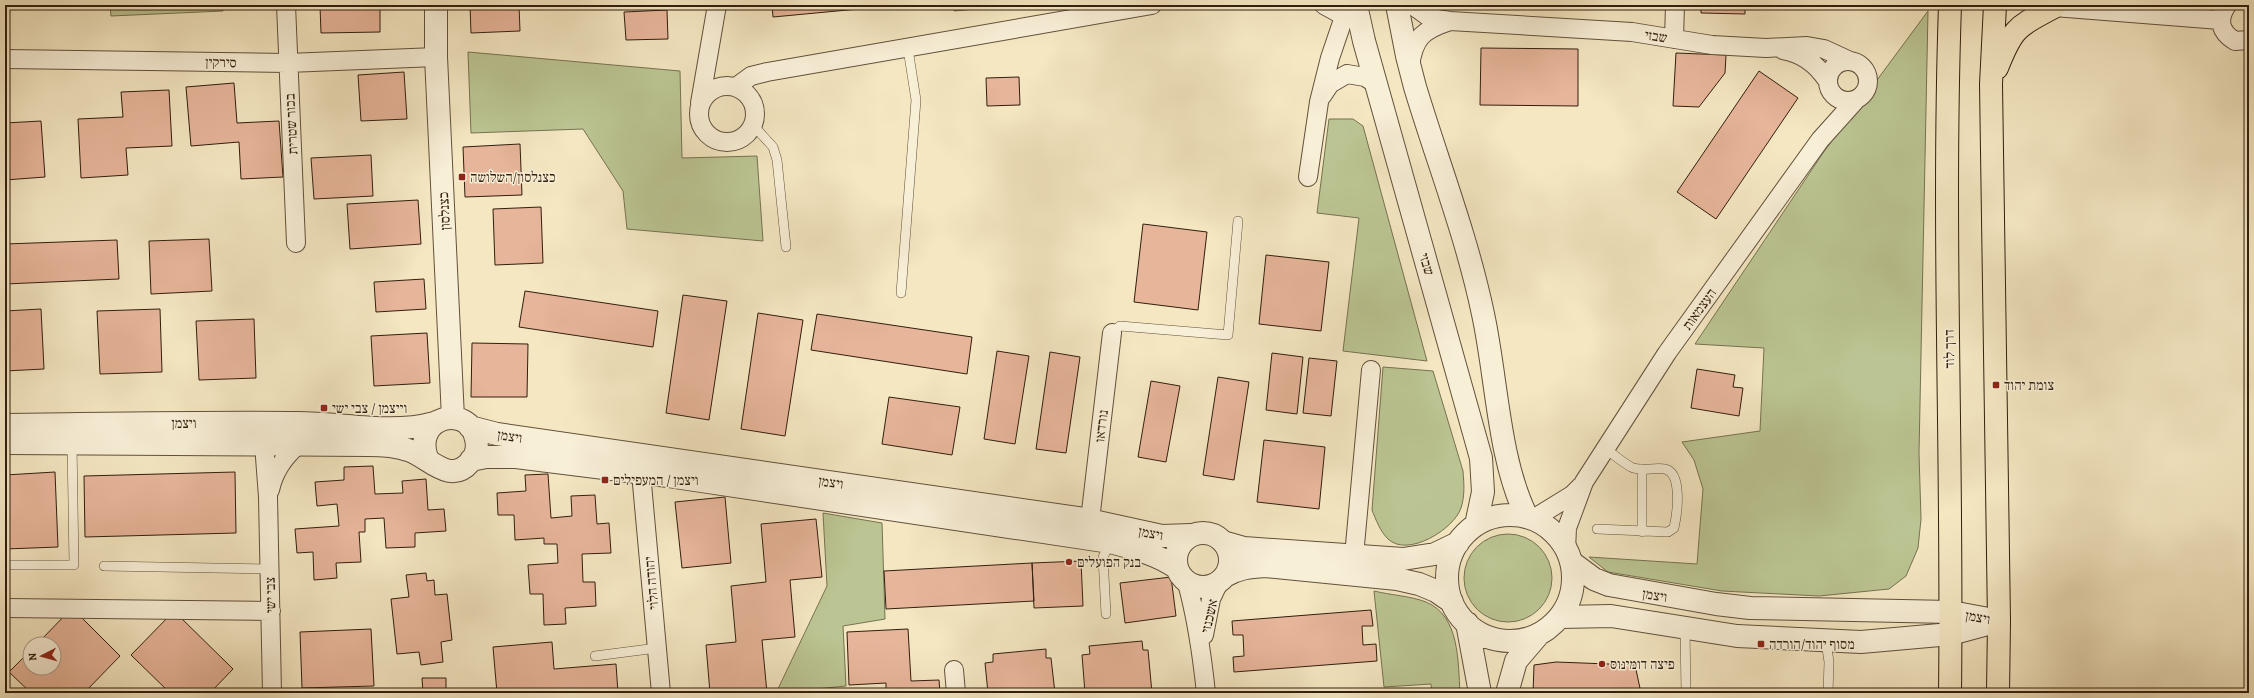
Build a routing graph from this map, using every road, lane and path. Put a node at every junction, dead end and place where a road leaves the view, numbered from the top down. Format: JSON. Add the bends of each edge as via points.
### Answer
{"nodes":[{"id":1,"x":286,"y":5,"type":"edge"},
{"id":2,"x":436,"y":5,"type":"edge"},
{"id":3,"x":717,"y":5,"type":"edge"},
{"id":4,"x":1324,"y":5,"type":"edge"},
{"id":5,"x":1397,"y":5,"type":"edge"},
{"id":6,"x":1412,"y":5,"type":"edge"},
{"id":7,"x":1675,"y":5,"type":"edge"},
{"id":8,"x":1950,"y":5,"type":"edge"},
{"id":9,"x":1995,"y":5,"type":"edge"},
{"id":10,"x":1143,"y":6,"type":"edge"},
{"id":11,"x":2053,"y":6,"type":"edge"},
{"id":12,"x":1349,"y":9,"type":"edge"},
{"id":13,"x":2224,"y":12,"type":"edge"},
{"id":14,"x":1450,"y":21,"type":"junction"},
{"id":15,"x":1674,"y":39,"type":"junction"},
{"id":16,"x":2249,"y":40,"type":"edge"},
{"id":17,"x":710,"y":46,"type":"junction"},
{"id":18,"x":908,"y":48,"type":"junction"},
{"id":19,"x":1766,"y":48,"type":"junction"},
{"id":20,"x":436,"y":57,"type":"junction"},
{"id":21,"x":5,"y":59,"type":"edge"},
{"id":22,"x":1850,"y":61,"type":"junction"},
{"id":23,"x":288,"y":63,"type":"junction"},
{"id":24,"x":1410,"y":66,"type":"junction"},
{"id":25,"x":1376,"y":84,"type":"junction"},
{"id":26,"x":1991,"y":84,"type":"junction"},
{"id":27,"x":731,"y":86,"type":"junction"},
{"id":28,"x":1829,"y":87,"type":"junction"},
{"id":29,"x":1855,"y":101,"type":"junction"},
{"id":30,"x":1319,"y":102,"type":"junction"},
{"id":31,"x":700,"y":106,"type":"junction"},
{"id":32,"x":753,"y":126,"type":"junction"},
{"id":33,"x":1820,"y":140,"type":"junction"},
{"id":34,"x":1308,"y":177,"type":"dead end"},
{"id":35,"x":1238,"y":221,"type":"dead end"},
{"id":36,"x":296,"y":243,"type":"dead end"},
{"id":37,"x":786,"y":248,"type":"dead end"},
{"id":38,"x":901,"y":293,"type":"dead end"},
{"id":39,"x":1112,"y":332,"type":"joint"},
{"id":40,"x":1371,"y":370,"type":"dead end"},
{"id":41,"x":279,"y":422,"type":"junction"},
{"id":42,"x":452,"y":423,"type":"junction"},
{"id":43,"x":5,"y":424,"type":"edge"},
{"id":44,"x":72,"y":442,"type":"junction"},
{"id":45,"x":5,"y":443,"type":"edge"},
{"id":46,"x":264,"y":444,"type":"junction"},
{"id":47,"x":298,"y":445,"type":"junction"},
{"id":48,"x":1606,"y":449,"type":"junction"},
{"id":49,"x":427,"y":458,"type":"junction"},
{"id":50,"x":471,"y":460,"type":"junction"},
{"id":51,"x":1642,"y":469,"type":"junction"},
{"id":52,"x":641,"y":473,"type":"junction"},
{"id":53,"x":1584,"y":482,"type":"junction"},
{"id":54,"x":268,"y":497,"type":"junction"},
{"id":55,"x":1530,"y":518,"type":"junction"},
{"id":56,"x":1090,"y":520,"type":"junction"},
{"id":57,"x":1476,"y":525,"type":"junction"},
{"id":58,"x":1597,"y":529,"type":"dead end"},
{"id":59,"x":1642,"y":532,"type":"junction"},
{"id":60,"x":1191,"y":535,"type":"junction"},
{"id":61,"x":1110,"y":542,"type":"junction"},
{"id":62,"x":1222,"y":542,"type":"junction"},
{"id":63,"x":1458,"y":543,"type":"junction"},
{"id":64,"x":1354,"y":556,"type":"junction"},
{"id":65,"x":1569,"y":556,"type":"junction"},
{"id":66,"x":5,"y":565,"type":"edge"},
{"id":67,"x":104,"y":566,"type":"dead end"},
{"id":68,"x":270,"y":569,"type":"junction"},
{"id":69,"x":1182,"y":575,"type":"junction"},
{"id":70,"x":1222,"y":579,"type":"junction"},
{"id":71,"x":1452,"y":602,"type":"junction"},
{"id":72,"x":5,"y":608,"type":"edge"},
{"id":73,"x":270,"y":611,"type":"junction"},
{"id":74,"x":1951,"y":612,"type":"junction"},
{"id":75,"x":1106,"y":614,"type":"dead end"},
{"id":76,"x":1561,"y":616,"type":"junction"},
{"id":77,"x":1999,"y":621,"type":"junction"},
{"id":78,"x":1467,"y":623,"type":"junction"},
{"id":79,"x":1684,"y":628,"type":"junction"},
{"id":80,"x":1538,"y":634,"type":"junction"},
{"id":81,"x":1951,"y":634,"type":"junction"},
{"id":82,"x":1826,"y":641,"type":"junction"},
{"id":83,"x":656,"y":648,"type":"junction"},
{"id":84,"x":1202,"y":652,"type":"junction"},
{"id":85,"x":595,"y":656,"type":"dead end"},
{"id":86,"x":954,"y":670,"type":"dead end"},
{"id":87,"x":272,"y":693,"type":"edge"},
{"id":88,"x":661,"y":693,"type":"edge"},
{"id":89,"x":956,"y":693,"type":"edge"},
{"id":90,"x":1206,"y":693,"type":"edge"},
{"id":91,"x":1480,"y":693,"type":"edge"},
{"id":92,"x":1507,"y":693,"type":"edge"},
{"id":93,"x":1686,"y":693,"type":"edge"},
{"id":94,"x":1828,"y":693,"type":"edge"},
{"id":95,"x":1950,"y":693,"type":"edge"},
{"id":96,"x":1998,"y":693,"type":"edge"}],
"edges":[{"from":1,"to":23,"type":"street","name":"בכור שטרית"},
{"from":2,"to":20,"type":"street","name":"כצנלסון"},
{"from":3,"to":17,"type":"street"},
{"from":4,"to":12,"type":"street"},
{"from":5,"to":24,"type":"street","name":"שבזי"},
{"from":6,"to":14,"type":"street","name":"שבזי","via":[[1430,18]]},
{"from":7,"to":15,"type":"street"},
{"from":8,"to":74,"type":"main road","name":"דרך לוד","via":[[1948,167]]},
{"from":9,"to":26,"type":"main road"},
{"from":10,"to":18,"type":"street"},
{"from":11,"to":13,"type":"street"},
{"from":11,"to":26,"type":"main road","via":[[2021,24],[2008,40]]},
{"from":12,"to":25,"type":"street","name":"שבזי"},
{"from":12,"to":30,"type":"street"},
{"from":13,"to":16,"type":"street","via":[[2223,31],[2227,37],[2235,41]]},
{"from":14,"to":15,"type":"street","name":"שבזי","via":[[1600,30]]},
{"from":14,"to":24,"type":"street","name":"שבזי","via":[[1432,27],[1422,34],[1412,48]]},
{"from":15,"to":19,"type":"street","name":"שבזי","via":[[1712,45]]},
{"from":17,"to":27,"type":"street","via":[[719,78]]},
{"from":17,"to":31,"type":"street"},
{"from":18,"to":27,"type":"street","via":[[767,72],[751,76]]},
{"from":18,"to":38,"type":"lane","via":[[916,100]]},
{"from":19,"to":22,"type":"street","name":"שבזי","via":[[1807,46],[1824,49]]},
{"from":19,"to":28,"type":"street","name":"שבזי","via":[[1788,51],[1805,58],[1819,68]]},
{"from":20,"to":23,"type":"street","name":"סירקין"},
{"from":20,"to":42,"type":"street","name":"כצנלסון"},
{"from":21,"to":23,"type":"street","name":"סירקין"},
{"from":22,"to":28,"type":"street","via":[[1832,68]]},
{"from":22,"to":29,"type":"street","via":[[1861,66],[1868,78],[1866,92]]},
{"from":23,"to":36,"type":"street","name":"בכור שטרית"},
{"from":24,"to":55,"type":"street","name":"שבזי","via":[[1469,257],[1488,336],[1510,470],[1519,500]]},
{"from":25,"to":30,"type":"street","via":[[1365,77],[1347,74],[1330,84]]},
{"from":25,"to":57,"type":"street","name":"שבזי","via":[[1481,458],[1483,492]]},
{"from":26,"to":77,"type":"main road"},
{"from":27,"to":31,"type":"street","via":[[710,91]]},
{"from":27,"to":32,"type":"street","via":[[747,95],[754,106]]},
{"from":28,"to":29,"type":"street","via":[[1842,101]]},
{"from":28,"to":33,"type":"street","name":"העצמאות","via":[[1829,119]]},
{"from":29,"to":33,"type":"street","name":"העצמאות"},
{"from":30,"to":34,"type":"street"},
{"from":31,"to":32,"type":"street","via":[[700,124],[704,132],[721,142],[740,140]]},
{"from":32,"to":37,"type":"lane","via":[[773,147],[777,160]]},
{"from":33,"to":48,"type":"street","name":"העצמאות","via":[[1667,353]]},
{"from":35,"to":39,"type":"lane","via":[[1228,335],[1120,326]]},
{"from":39,"to":56,"type":"street","name":"נורדאו"},
{"from":40,"to":64,"type":"street"},
{"from":41,"to":42,"type":"street","name":"ויצמן","via":[[392,428]]},
{"from":41,"to":43,"type":"street","name":"ויצמן"},
{"from":41,"to":46,"type":"street"},
{"from":42,"to":49,"type":"street","via":[[424,439]]},
{"from":42,"to":50,"type":"street","via":[[476,437],[476,450]]},
{"from":42,"to":56,"type":"street","name":"ויצמן","via":[[497,434]]},
{"from":44,"to":45,"type":"street","name":"ויצמן"},
{"from":44,"to":46,"type":"street","name":"ויצמן"},
{"from":44,"to":66,"type":"lane","via":[[74,564]]},
{"from":46,"to":47,"type":"street","name":"ויצמן"},
{"from":46,"to":54,"type":"street","name":"צבי ישי"},
{"from":47,"to":49,"type":"street","name":"ויצמן","via":[[394,446]]},
{"from":47,"to":54,"type":"street","name":"צבי ישי","via":[[278,468]]},
{"from":48,"to":51,"type":"lane","via":[[1632,467]]},
{"from":48,"to":53,"type":"street","name":"העצמאות"},
{"from":49,"to":50,"type":"street","via":[[432,464],[447,471],[463,468]]},
{"from":50,"to":52,"type":"street","name":"ויצמן","via":[[516,457]]},
{"from":51,"to":59,"type":"lane"},
{"from":51,"to":59,"type":"lane","via":[[1666,469],[1674,475],[1677,483],[1674,528],[1668,532]]},
{"from":52,"to":61,"type":"street","name":"ויצמן"},
{"from":52,"to":83,"type":"street","name":"יהודה הלוי"},
{"from":53,"to":55,"type":"street","name":"העצמאות","via":[[1572,495]]},
{"from":53,"to":65,"type":"street","name":"העצמאות","via":[[1567,528]]},
{"from":54,"to":68,"type":"street","name":"צבי ישי"},
{"from":55,"to":57,"type":"street","via":[[1505,515]]},
{"from":55,"to":65,"type":"street","via":[[1547,526],[1560,538]]},
{"from":56,"to":60,"type":"street","name":"ויצמן","via":[[1162,536]]},
{"from":57,"to":63,"type":"street"},
{"from":58,"to":59,"type":"lane"},
{"from":60,"to":62,"type":"street","via":[[1208,534]]},
{"from":60,"to":69,"type":"street","via":[[1184,540],[1177,552]]},
{"from":61,"to":69,"type":"street","name":"ויצמן","via":[[1165,560]]},
{"from":61,"to":75,"type":"lane","via":[[1103,557]]},
{"from":62,"to":64,"type":"street","via":[[1244,548]]},
{"from":62,"to":70,"type":"street","via":[[1230,555],[1229,568]]},
{"from":63,"to":64,"type":"street","via":[[1435,554],[1419,558]]},
{"from":63,"to":71,"type":"street","via":[[1450,560],[1448,573]]},
{"from":65,"to":74,"type":"street","name":"ויצמן","via":[[1594,579],[1624,590],[1716,604],[1783,610]]},
{"from":65,"to":76,"type":"street","via":[[1573,587],[1569,603]]},
{"from":67,"to":68,"type":"lane"},
{"from":68,"to":73,"type":"street","name":"צבי ישי"},
{"from":69,"to":70,"type":"street","via":[[1204,588]]},
{"from":69,"to":84,"type":"street","name":"אשכנזי","via":[[1196,616]]},
{"from":70,"to":71,"type":"street","via":[[1235,570],[1265,566],[1390,578],[1419,584]]},
{"from":70,"to":84,"type":"street","name":"אשכנזי","via":[[1211,599]]},
{"from":71,"to":78,"type":"street"},
{"from":72,"to":73,"type":"street"},
{"from":73,"to":87,"type":"street","name":"צבי ישי"},
{"from":74,"to":77,"type":"street","name":"ויצמן"},
{"from":74,"to":81,"type":"main road","name":"דרך לוד"},
{"from":76,"to":79,"type":"street","name":"ויצמן","via":[[1611,616]]},
{"from":76,"to":80,"type":"street","via":[[1549,628]]},
{"from":77,"to":81,"type":"street","name":"ויצמן"},
{"from":77,"to":96,"type":"main road"},
{"from":78,"to":80,"type":"street","via":[[1484,635],[1500,640],[1517,641]]},
{"from":78,"to":91,"type":"street"},
{"from":79,"to":82,"type":"street","name":"ויצמן","via":[[1737,636]]},
{"from":79,"to":93,"type":"lane"},
{"from":80,"to":92,"type":"street","via":[[1516,661]]},
{"from":81,"to":82,"type":"street","name":"ויצמן","via":[[1861,642]]},
{"from":81,"to":95,"type":"main road","name":"דרך לוד"},
{"from":82,"to":94,"type":"lane","via":[[1829,662]]},
{"from":83,"to":85,"type":"lane"},
{"from":83,"to":88,"type":"street","name":"יהודה הלוי"},
{"from":84,"to":90,"type":"street","name":"אשכנזי"},
{"from":86,"to":89,"type":"street"}]}
